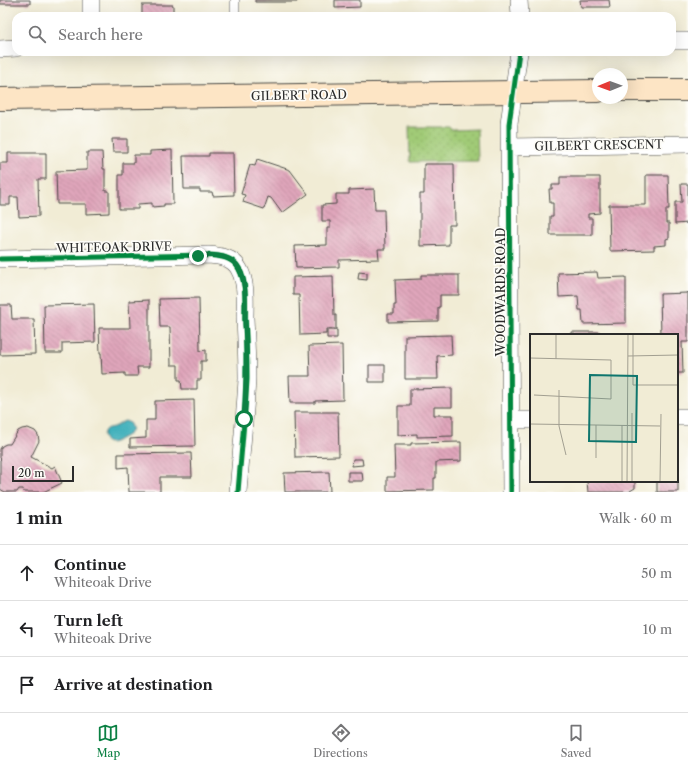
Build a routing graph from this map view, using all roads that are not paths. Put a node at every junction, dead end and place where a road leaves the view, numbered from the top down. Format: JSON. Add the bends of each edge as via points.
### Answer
{"nodes":[{"id":1,"x":91,"y":0,"type":"edge"},
{"id":2,"x":235,"y":0,"type":"edge"},
{"id":3,"x":519,"y":0,"type":"edge"},
{"id":4,"x":91,"y":12,"type":"edge"},
{"id":5,"x":235,"y":12,"type":"edge"},
{"id":6,"x":520,"y":12,"type":"edge"},
{"id":7,"x":676,"y":41,"type":"edge"},
{"id":8,"x":688,"y":41,"type":"edge"},
{"id":9,"x":12,"y":48,"type":"edge"},
{"id":10,"x":0,"y":49,"type":"edge"},
{"id":11,"x":518,"y":56,"type":"edge"},
{"id":12,"x":628,"y":90,"type":"edge"},
{"id":13,"x":688,"y":90,"type":"edge"},
{"id":14,"x":592,"y":91,"type":"edge"},
{"id":15,"x":514,"y":92,"type":"junction"},
{"id":16,"x":0,"y":99,"type":"edge"},
{"id":17,"x":688,"y":144,"type":"edge"},
{"id":18,"x":509,"y":147,"type":"junction"},
{"id":19,"x":0,"y":258,"type":"edge"},
{"id":20,"x":688,"y":416,"type":"edge"},
{"id":21,"x":678,"y":417,"type":"edge"},
{"id":22,"x":511,"y":420,"type":"junction"},
{"id":23,"x":530,"y":420,"type":"edge"},
{"id":24,"x":238,"y":492,"type":"edge"},
{"id":25,"x":511,"y":492,"type":"edge"}],
"edges":[{"from":1,"to":4,"type":"street"},
{"from":2,"to":5,"type":"lane"},
{"from":3,"to":6,"type":"street"},
{"from":7,"to":8,"type":"street"},
{"from":9,"to":10,"type":"street"},
{"from":11,"to":15,"type":"street","name":"WOODWARDS ROAD"},
{"from":12,"to":13,"type":"main road"},
{"from":14,"to":15,"type":"main road","name":"GILBERT ROAD"},
{"from":15,"to":16,"type":"main road","name":"GILBERT ROAD"},
{"from":15,"to":18,"type":"street","name":"WOODWARDS ROAD","via":[[509,124]]},
{"from":17,"to":18,"type":"street","name":"GILBERT CRESCENT"},
{"from":18,"to":22,"type":"street","name":"WOODWARDS ROAD"},
{"from":19,"to":24,"type":"street","name":"WHITEOAK DRIVE","via":[[208,255],[224,256],[235,263],[244,283],[247,363]]},
{"from":20,"to":21,"type":"street"},
{"from":22,"to":23,"type":"street"},
{"from":22,"to":25,"type":"street","name":"WOODWARDS ROAD"}]}
